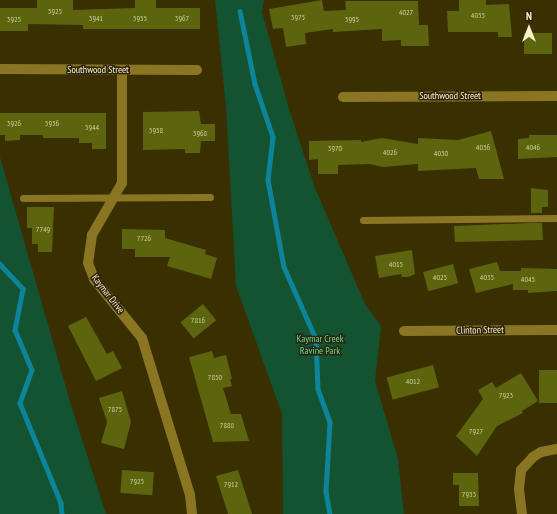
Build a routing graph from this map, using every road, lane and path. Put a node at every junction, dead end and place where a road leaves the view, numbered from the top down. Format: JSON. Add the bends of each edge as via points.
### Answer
{"nodes":[{"id":1,"x":0,"y":69,"type":"edge"},
{"id":2,"x":122,"y":70,"type":"junction"},
{"id":3,"x":197,"y":70,"type":"dead end"},
{"id":4,"x":557,"y":96,"type":"edge"},
{"id":5,"x":343,"y":97,"type":"dead end"},
{"id":6,"x":116,"y":197,"type":"junction"},
{"id":7,"x":210,"y":197,"type":"dead end"},
{"id":8,"x":23,"y":198,"type":"dead end"},
{"id":9,"x":557,"y":218,"type":"edge"},
{"id":10,"x":363,"y":220,"type":"dead end"},
{"id":11,"x":557,"y":330,"type":"edge"},
{"id":12,"x":404,"y":331,"type":"dead end"},
{"id":13,"x":557,"y":449,"type":"edge"},
{"id":14,"x":192,"y":514,"type":"edge"},
{"id":15,"x":522,"y":514,"type":"edge"}],
"edges":[{"from":1,"to":2,"type":"street","name":"Southwood Street"},
{"from":2,"to":3,"type":"street","name":"Southwood Street"},
{"from":2,"to":6,"type":"street","name":"Kaymar Drive","via":[[123,178]]},
{"from":4,"to":5,"type":"street","name":"Southwood Street"},
{"from":6,"to":7,"type":"lane"},
{"from":6,"to":8,"type":"lane"},
{"from":6,"to":14,"type":"street","name":"Kaymar Drive","via":[[92,235],[88,254],[90,269],[94,279],[142,338],[190,495]]},
{"from":9,"to":10,"type":"lane"},
{"from":11,"to":12,"type":"street","name":"Clinton Street"},
{"from":13,"to":15,"type":"street","via":[[533,456],[521,470],[519,489]]}]}
